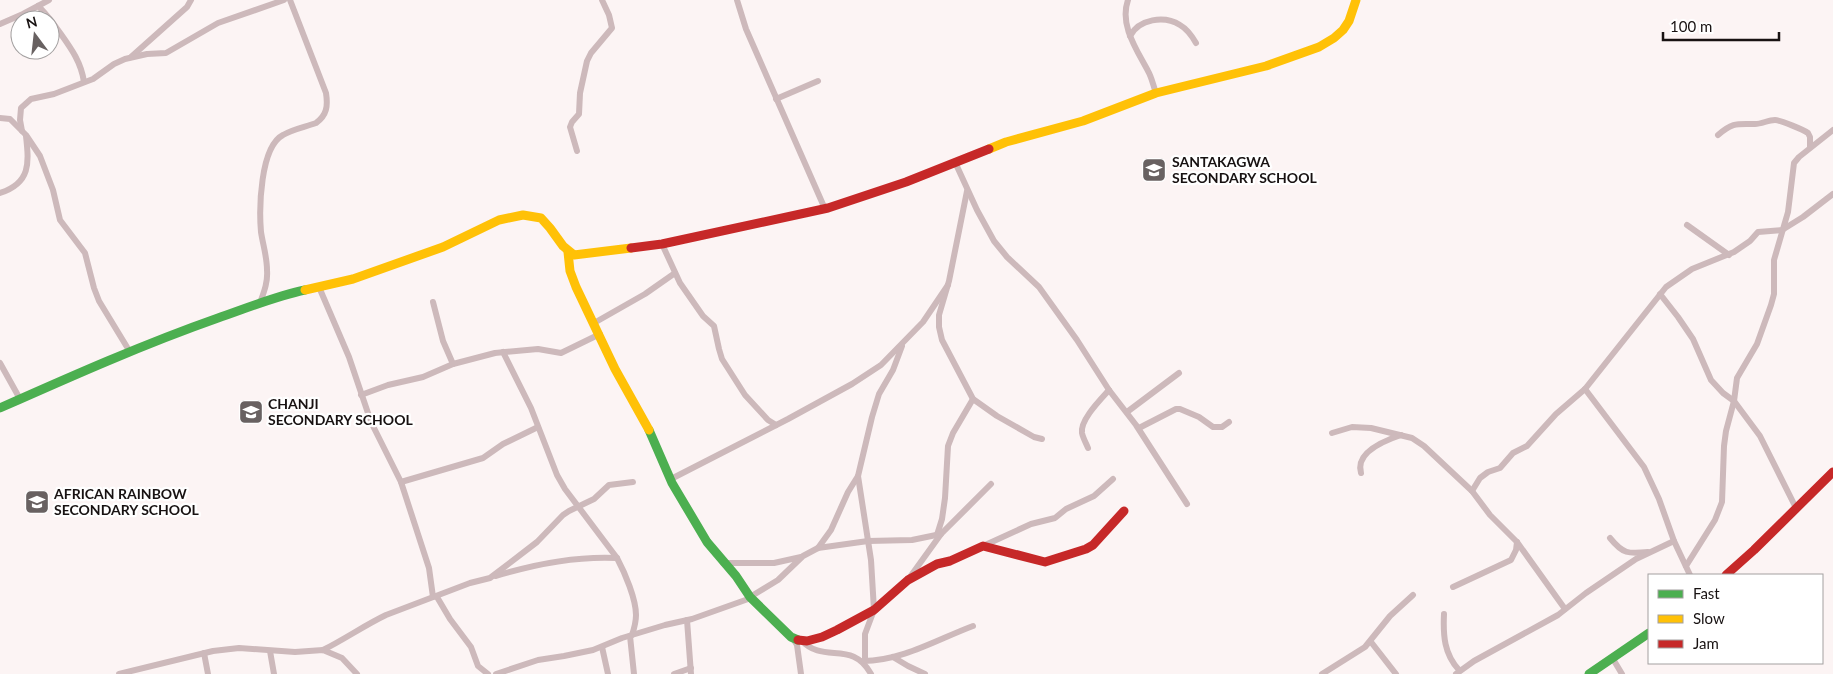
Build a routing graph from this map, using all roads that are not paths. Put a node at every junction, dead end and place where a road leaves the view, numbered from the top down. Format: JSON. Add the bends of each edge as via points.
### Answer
{"nodes":[{"id":1,"x":49,"y":0,"type":"edge"},
{"id":2,"x":191,"y":0,"type":"edge"},
{"id":3,"x":284,"y":0,"type":"edge"},
{"id":4,"x":290,"y":0,"type":"edge"},
{"id":5,"x":602,"y":0,"type":"edge"},
{"id":6,"x":737,"y":0,"type":"edge"},
{"id":7,"x":1128,"y":0,"type":"edge"},
{"id":8,"x":1356,"y":0,"type":"edge"},
{"id":9,"x":38,"y":6,"type":"junction"},
{"id":10,"x":0,"y":24,"type":"edge"},
{"id":11,"x":1130,"y":36,"type":"junction"},
{"id":12,"x":1196,"y":43,"type":"dead end"},
{"id":13,"x":130,"y":58,"type":"junction"},
{"id":14,"x":818,"y":81,"type":"dead end"},
{"id":15,"x":84,"y":82,"type":"junction"},
{"id":16,"x":1156,"y":93,"type":"junction"},
{"id":17,"x":776,"y":99,"type":"junction"},
{"id":18,"x":0,"y":118,"type":"edge"},
{"id":19,"x":1833,"y":130,"type":"edge"},
{"id":20,"x":24,"y":133,"type":"junction"},
{"id":21,"x":1718,"y":135,"type":"dead end"},
{"id":22,"x":1810,"y":147,"type":"junction"},
{"id":23,"x":576,"y":151,"type":"dead end"},
{"id":24,"x":955,"y":162,"type":"junction"},
{"id":25,"x":967,"y":190,"type":"junction"},
{"id":26,"x":0,"y":193,"type":"edge"},
{"id":27,"x":1833,"y":194,"type":"edge"},
{"id":28,"x":825,"y":209,"type":"junction"},
{"id":29,"x":1687,"y":225,"type":"dead end"},
{"id":30,"x":1782,"y":230,"type":"junction"},
{"id":31,"x":662,"y":244,"type":"junction"},
{"id":32,"x":568,"y":252,"type":"junction"},
{"id":33,"x":1729,"y":255,"type":"junction"},
{"id":34,"x":675,"y":274,"type":"junction"},
{"id":35,"x":948,"y":286,"type":"junction"},
{"id":36,"x":318,"y":287,"type":"junction"},
{"id":37,"x":1660,"y":294,"type":"junction"},
{"id":38,"x":433,"y":302,"type":"dead end"},
{"id":39,"x":260,"y":303,"type":"junction"},
{"id":40,"x":594,"y":323,"type":"junction"},
{"id":41,"x":600,"y":334,"type":"junction"},
{"id":42,"x":902,"y":345,"type":"junction"},
{"id":43,"x":130,"y":352,"type":"junction"},
{"id":44,"x":503,"y":352,"type":"junction"},
{"id":45,"x":0,"y":363,"type":"edge"},
{"id":46,"x":453,"y":364,"type":"junction"},
{"id":47,"x":1179,"y":373,"type":"dead end"},
{"id":48,"x":1585,"y":389,"type":"junction"},
{"id":49,"x":1109,"y":390,"type":"junction"},
{"id":50,"x":361,"y":395,"type":"junction"},
{"id":51,"x":20,"y":399,"type":"junction"},
{"id":52,"x":973,"y":400,"type":"junction"},
{"id":53,"x":1734,"y":401,"type":"junction"},
{"id":54,"x":0,"y":408,"type":"edge"},
{"id":55,"x":1127,"y":412,"type":"junction"},
{"id":56,"x":1229,"y":422,"type":"dead end"},
{"id":57,"x":776,"y":425,"type":"junction"},
{"id":58,"x":538,"y":427,"type":"junction"},
{"id":59,"x":1139,"y":428,"type":"junction"},
{"id":60,"x":1332,"y":433,"type":"dead end"},
{"id":61,"x":1402,"y":435,"type":"junction"},
{"id":62,"x":1042,"y":439,"type":"dead end"},
{"id":63,"x":1088,"y":448,"type":"dead end"},
{"id":64,"x":1833,"y":473,"type":"edge"},
{"id":65,"x":1361,"y":474,"type":"dead end"},
{"id":66,"x":858,"y":476,"type":"junction"},
{"id":67,"x":670,"y":479,"type":"junction"},
{"id":68,"x":1112,"y":479,"type":"dead end"},
{"id":69,"x":401,"y":482,"type":"junction"},
{"id":70,"x":633,"y":482,"type":"dead end"},
{"id":71,"x":991,"y":484,"type":"dead end"},
{"id":72,"x":1472,"y":492,"type":"junction"},
{"id":73,"x":1187,"y":504,"type":"dead end"},
{"id":74,"x":578,"y":506,"type":"junction"},
{"id":75,"x":1796,"y":508,"type":"junction"},
{"id":76,"x":1124,"y":511,"type":"dead end"},
{"id":77,"x":939,"y":534,"type":"junction"},
{"id":78,"x":1610,"y":538,"type":"dead end"},
{"id":79,"x":868,"y":541,"type":"junction"},
{"id":80,"x":1674,"y":541,"type":"junction"},
{"id":81,"x":1517,"y":542,"type":"junction"},
{"id":82,"x":982,"y":546,"type":"junction"},
{"id":83,"x":818,"y":548,"type":"junction"},
{"id":84,"x":1650,"y":552,"type":"junction"},
{"id":85,"x":803,"y":556,"type":"junction"},
{"id":86,"x":617,"y":558,"type":"junction"},
{"id":87,"x":723,"y":563,"type":"junction"},
{"id":88,"x":1686,"y":566,"type":"junction"},
{"id":89,"x":1690,"y":574,"type":"edge"},
{"id":90,"x":1727,"y":574,"type":"edge"},
{"id":91,"x":490,"y":578,"type":"junction"},
{"id":92,"x":908,"y":580,"type":"junction"},
{"id":93,"x":1453,"y":587,"type":"dead end"},
{"id":94,"x":1414,"y":595,"type":"dead end"},
{"id":95,"x":435,"y":597,"type":"junction"},
{"id":96,"x":750,"y":598,"type":"junction"},
{"id":97,"x":1565,"y":609,"type":"junction"},
{"id":98,"x":874,"y":610,"type":"junction"},
{"id":99,"x":1444,"y":614,"type":"dead end"},
{"id":100,"x":687,"y":620,"type":"junction"},
{"id":101,"x":973,"y":626,"type":"dead end"},
{"id":102,"x":1648,"y":634,"type":"edge"},
{"id":103,"x":631,"y":635,"type":"junction"},
{"id":104,"x":791,"y":637,"type":"junction"},
{"id":105,"x":801,"y":640,"type":"junction"},
{"id":106,"x":1370,"y":642,"type":"junction"},
{"id":107,"x":602,"y":647,"type":"junction"},
{"id":108,"x":323,"y":650,"type":"junction"},
{"id":109,"x":270,"y":651,"type":"junction"},
{"id":110,"x":204,"y":653,"type":"junction"},
{"id":111,"x":893,"y":657,"type":"junction"},
{"id":112,"x":1613,"y":659,"type":"junction"},
{"id":113,"x":864,"y":661,"type":"junction"},
{"id":114,"x":691,"y":671,"type":"edge"},
{"id":115,"x":1457,"y":672,"type":"edge"},
{"id":116,"x":123,"y":674,"type":"edge"},
{"id":117,"x":208,"y":674,"type":"edge"},
{"id":118,"x":274,"y":674,"type":"edge"},
{"id":119,"x":357,"y":674,"type":"edge"},
{"id":120,"x":488,"y":674,"type":"edge"},
{"id":121,"x":496,"y":674,"type":"edge"},
{"id":122,"x":608,"y":674,"type":"edge"},
{"id":123,"x":634,"y":674,"type":"edge"},
{"id":124,"x":674,"y":674,"type":"edge"},
{"id":125,"x":801,"y":674,"type":"edge"},
{"id":126,"x":871,"y":674,"type":"edge"},
{"id":127,"x":925,"y":674,"type":"edge"},
{"id":128,"x":1322,"y":674,"type":"edge"},
{"id":129,"x":1396,"y":674,"type":"edge"},
{"id":130,"x":1589,"y":674,"type":"edge"},
{"id":131,"x":1622,"y":674,"type":"edge"}],
"edges":[{"from":1,"to":9,"type":"street"},
{"from":2,"to":13,"type":"street"},
{"from":3,"to":13,"type":"street","via":[[218,23],[166,53]]},
{"from":4,"to":39,"type":"street","via":[[326,93],[327,108],[320,120],[283,135],[271,150],[261,189],[261,232],[268,270]]},
{"from":5,"to":23,"type":"street","via":[[612,28],[587,61],[579,114],[570,127]]},
{"from":6,"to":17,"type":"street"},
{"from":7,"to":11,"type":"street","via":[[1126,13]]},
{"from":8,"to":16,"type":"street","via":[[1343,30],[1319,47],[1266,66]]},
{"from":9,"to":10,"type":"street"},
{"from":9,"to":15,"type":"street","via":[[50,17],[77,56]]},
{"from":11,"to":12,"type":"street","via":[[1141,24],[1166,20],[1187,30]]},
{"from":11,"to":16,"type":"street"},
{"from":13,"to":15,"type":"street"},
{"from":14,"to":17,"type":"street"},
{"from":15,"to":20,"type":"street","via":[[25,103],[19,114]]},
{"from":16,"to":24,"type":"street","via":[[1083,121],[1006,142]]},
{"from":17,"to":28,"type":"street"},
{"from":18,"to":20,"type":"street","via":[[10,119]]},
{"from":19,"to":22,"type":"street"},
{"from":20,"to":26,"type":"street","via":[[27,169],[23,178]]},
{"from":20,"to":43,"type":"street","via":[[40,156],[60,220],[83,248],[94,288]]},
{"from":21,"to":22,"type":"street","via":[[1738,123],[1757,124],[1774,120],[1808,133]]},
{"from":22,"to":30,"type":"street","via":[[1794,163],[1791,198]]},
{"from":24,"to":25,"type":"street"},
{"from":24,"to":28,"type":"street"},
{"from":25,"to":35,"type":"street"},
{"from":25,"to":49,"type":"street","via":[[994,241],[1039,287]]},
{"from":27,"to":30,"type":"street"},
{"from":28,"to":31,"type":"street"},
{"from":29,"to":33,"type":"street"},
{"from":30,"to":33,"type":"street","via":[[1758,232]]},
{"from":30,"to":53,"type":"street","via":[[1774,260],[1771,305],[1757,344],[1737,378]]},
{"from":31,"to":32,"type":"street","via":[[584,255]]},
{"from":31,"to":34,"type":"street"},
{"from":32,"to":36,"type":"street","via":[[542,219],[520,216],[486,225],[444,246],[360,277]]},
{"from":32,"to":40,"type":"street","via":[[573,279]]},
{"from":33,"to":37,"type":"street","via":[[1692,269]]},
{"from":34,"to":40,"type":"street"},
{"from":34,"to":57,"type":"street","via":[[703,316],[714,326],[722,359],[745,395]]},
{"from":35,"to":42,"type":"street","via":[[924,322]]},
{"from":35,"to":52,"type":"street","via":[[939,315],[939,327],[942,340]]},
{"from":36,"to":39,"type":"street"},
{"from":36,"to":50,"type":"street","via":[[349,357]]},
{"from":37,"to":48,"type":"street"},
{"from":37,"to":53,"type":"street","via":[[1693,339],[1711,380]]},
{"from":38,"to":46,"type":"street"},
{"from":39,"to":43,"type":"street"},
{"from":40,"to":41,"type":"street"},
{"from":41,"to":44,"type":"street","via":[[561,353],[538,350]]},
{"from":41,"to":67,"type":"street","via":[[647,424]]},
{"from":42,"to":57,"type":"street","via":[[881,366]]},
{"from":42,"to":66,"type":"street","via":[[879,394]]},
{"from":43,"to":51,"type":"street"},
{"from":44,"to":46,"type":"street"},
{"from":44,"to":58,"type":"street"},
{"from":45,"to":51,"type":"street"},
{"from":46,"to":50,"type":"street","via":[[418,379]]},
{"from":47,"to":55,"type":"street"},
{"from":48,"to":72,"type":"street","via":[[1527,446],[1513,453],[1500,468],[1480,478]]},
{"from":48,"to":80,"type":"street","via":[[1644,466]]},
{"from":49,"to":55,"type":"street"},
{"from":49,"to":63,"type":"street","via":[[1091,410],[1083,425]]},
{"from":50,"to":69,"type":"street"},
{"from":51,"to":54,"type":"street"},
{"from":52,"to":62,"type":"street"},
{"from":52,"to":77,"type":"street","via":[[948,446]]},
{"from":53,"to":75,"type":"street","via":[[1760,436]]},
{"from":53,"to":88,"type":"street","via":[[1724,446],[1722,502],[1715,520]]},
{"from":55,"to":59,"type":"street"},
{"from":56,"to":59,"type":"street","via":[[1222,427],[1213,427],[1199,417],[1176,409]]},
{"from":57,"to":67,"type":"street"},
{"from":58,"to":69,"type":"street","via":[[483,458]]},
{"from":58,"to":74,"type":"street","via":[[557,475]]},
{"from":59,"to":73,"type":"street"},
{"from":60,"to":61,"type":"street","via":[[1359,427]]},
{"from":61,"to":65,"type":"street","via":[[1376,446],[1363,460]]},
{"from":61,"to":72,"type":"street","via":[[1424,446]]},
{"from":64,"to":75,"type":"street"},
{"from":66,"to":79,"type":"street"},
{"from":66,"to":83,"type":"street","via":[[831,530]]},
{"from":67,"to":87,"type":"street"},
{"from":68,"to":82,"type":"street","via":[[1094,496],[1054,518],[1031,524]]},
{"from":69,"to":95,"type":"street"},
{"from":70,"to":74,"type":"street","via":[[610,484],[594,499]]},
{"from":71,"to":77,"type":"street"},
{"from":72,"to":81,"type":"street"},
{"from":74,"to":86,"type":"street"},
{"from":74,"to":91,"type":"street","via":[[563,515],[537,542]]},
{"from":75,"to":90,"type":"street"},
{"from":76,"to":82,"type":"street","via":[[1093,545],[1055,560],[1045,562]]},
{"from":77,"to":79,"type":"street","via":[[912,540]]},
{"from":77,"to":92,"type":"street"},
{"from":78,"to":84,"type":"street","via":[[1621,551]]},
{"from":79,"to":83,"type":"street"},
{"from":79,"to":98,"type":"street"},
{"from":80,"to":84,"type":"street"},
{"from":80,"to":88,"type":"street"},
{"from":81,"to":93,"type":"street","via":[[1511,560]]},
{"from":81,"to":97,"type":"street"},
{"from":82,"to":92,"type":"street"},
{"from":83,"to":85,"type":"street"},
{"from":84,"to":97,"type":"street"},
{"from":85,"to":87,"type":"street","via":[[774,563]]},
{"from":85,"to":96,"type":"street","via":[[778,580]]},
{"from":86,"to":91,"type":"street","via":[[530,565]]},
{"from":86,"to":103,"type":"street","via":[[635,609]]},
{"from":87,"to":96,"type":"street"},
{"from":88,"to":89,"type":"street"},
{"from":91,"to":95,"type":"street","via":[[470,582]]},
{"from":92,"to":98,"type":"street"},
{"from":94,"to":106,"type":"street","via":[[1390,616]]},
{"from":95,"to":108,"type":"street","via":[[374,620],[352,636]]},
{"from":95,"to":120,"type":"street","via":[[471,647],[478,666]]},
{"from":96,"to":100,"type":"street"},
{"from":96,"to":104,"type":"street"},
{"from":97,"to":115,"type":"street"},
{"from":98,"to":105,"type":"street","via":[[822,637]]},
{"from":98,"to":113,"type":"street","via":[[865,634]]},
{"from":99,"to":115,"type":"street","via":[[1445,643]]},
{"from":100,"to":103,"type":"street"},
{"from":100,"to":114,"type":"street"},
{"from":101,"to":111,"type":"street"},
{"from":102,"to":112,"type":"street"},
{"from":103,"to":107,"type":"street"},
{"from":103,"to":123,"type":"street"},
{"from":104,"to":105,"type":"street"},
{"from":104,"to":125,"type":"street","via":[[797,645]]},
{"from":105,"to":113,"type":"street","via":[[813,650],[843,653]]},
{"from":106,"to":128,"type":"street"},
{"from":106,"to":129,"type":"street"},
{"from":107,"to":121,"type":"street","via":[[538,660]]},
{"from":107,"to":122,"type":"street"},
{"from":108,"to":109,"type":"street"},
{"from":108,"to":119,"type":"street","via":[[342,658]]},
{"from":109,"to":110,"type":"street","via":[[230,648]]},
{"from":109,"to":118,"type":"street"},
{"from":110,"to":116,"type":"street"},
{"from":110,"to":117,"type":"street"},
{"from":111,"to":113,"type":"street"},
{"from":111,"to":127,"type":"street"},
{"from":112,"to":130,"type":"street"},
{"from":112,"to":131,"type":"street"},
{"from":113,"to":126,"type":"street"},
{"from":114,"to":124,"type":"street"}]}
